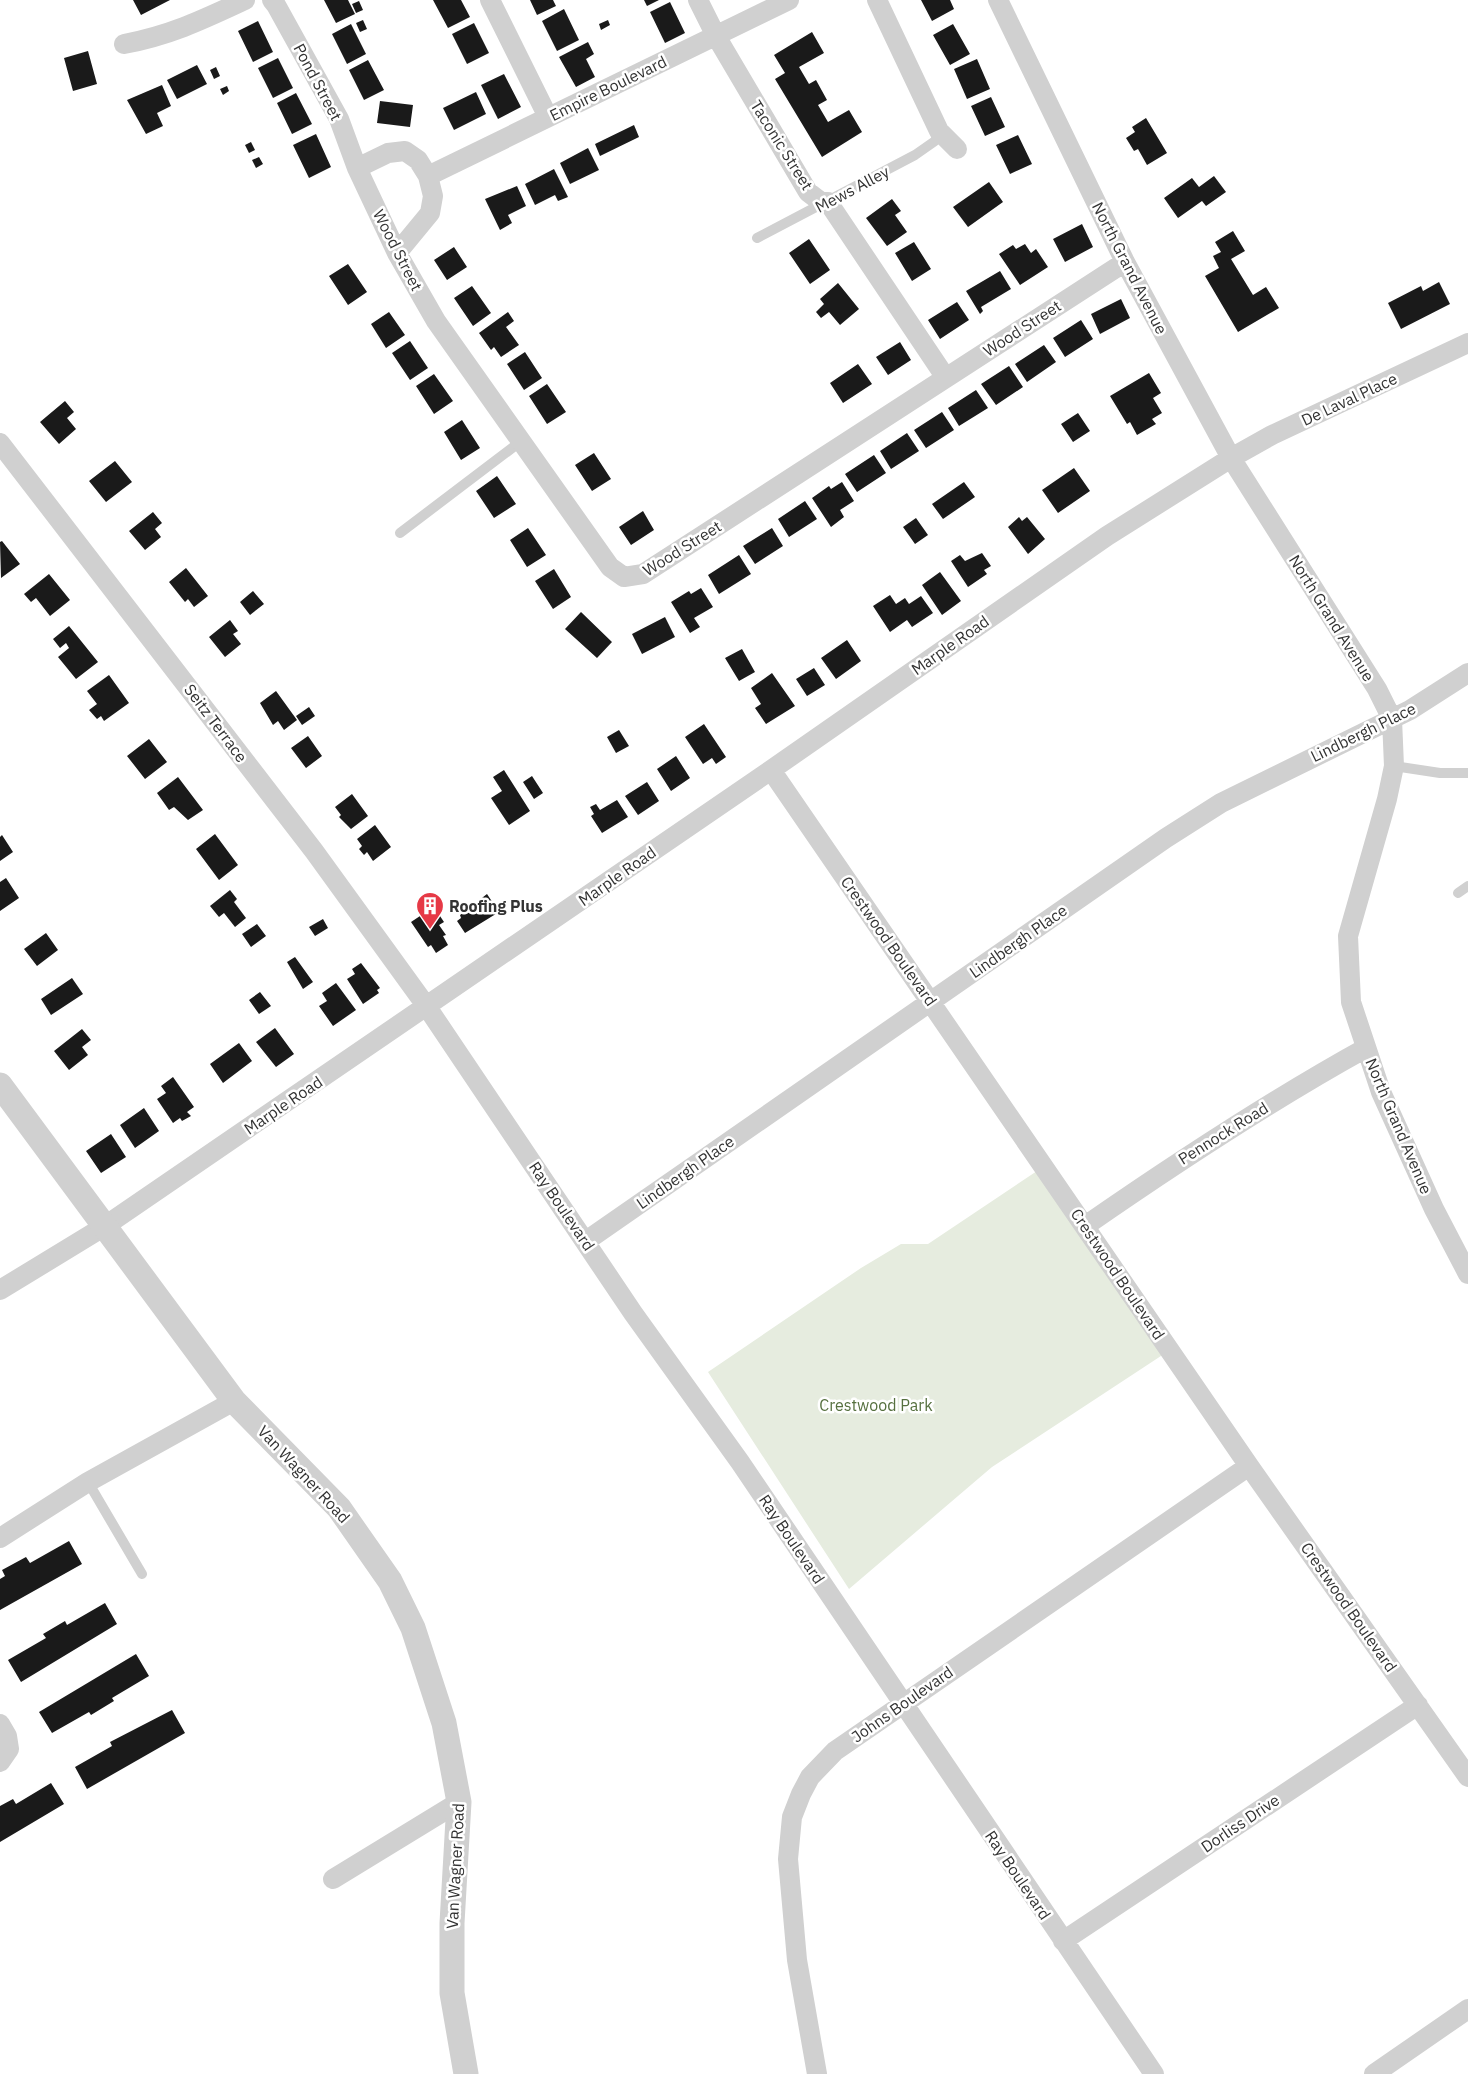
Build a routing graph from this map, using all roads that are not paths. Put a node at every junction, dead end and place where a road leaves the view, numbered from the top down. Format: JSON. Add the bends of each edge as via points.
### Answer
{"nodes":[{"id":1,"x":245,"y":0,"type":"edge"},
{"id":2,"x":272,"y":0,"type":"edge"},
{"id":3,"x":490,"y":0,"type":"edge"},
{"id":4,"x":698,"y":0,"type":"edge"},
{"id":5,"x":789,"y":0,"type":"edge"},
{"id":6,"x":877,"y":0,"type":"edge"},
{"id":7,"x":998,"y":0,"type":"edge"},
{"id":8,"x":716,"y":36,"type":"junction"},
{"id":9,"x":124,"y":44,"type":"dead end"},
{"id":10,"x":548,"y":117,"type":"junction"},
{"id":11,"x":939,"y":131,"type":"junction"},
{"id":12,"x":957,"y":149,"type":"dead end"},
{"id":13,"x":357,"y":168,"type":"junction"},
{"id":14,"x":428,"y":176,"type":"junction"},
{"id":15,"x":828,"y":202,"type":"junction"},
{"id":16,"x":757,"y":238,"type":"dead end"},
{"id":17,"x":397,"y":253,"type":"junction"},
{"id":18,"x":1125,"y":262,"type":"junction"},
{"id":19,"x":1468,"y":343,"type":"edge"},
{"id":20,"x":946,"y":378,"type":"junction"},
{"id":21,"x":520,"y":442,"type":"junction"},
{"id":22,"x":0,"y":443,"type":"edge"},
{"id":23,"x":1231,"y":458,"type":"junction"},
{"id":24,"x":400,"y":533,"type":"dead end"},
{"id":25,"x":1468,"y":673,"type":"edge"},
{"id":26,"x":1392,"y":719,"type":"junction"},
{"id":27,"x":1394,"y":766,"type":"junction"},
{"id":28,"x":771,"y":770,"type":"junction"},
{"id":29,"x":1468,"y":773,"type":"edge"},
{"id":30,"x":1468,"y":886,"type":"edge"},
{"id":31,"x":1458,"y":893,"type":"dead end"},
{"id":32,"x":930,"y":1001,"type":"junction"},
{"id":33,"x":427,"y":1007,"type":"junction"},
{"id":34,"x":1366,"y":1048,"type":"junction"},
{"id":35,"x":0,"y":1085,"type":"edge"},
{"id":36,"x":105,"y":1226,"type":"junction"},
{"id":37,"x":1085,"y":1226,"type":"junction"},
{"id":38,"x":586,"y":1240,"type":"junction"},
{"id":39,"x":1468,"y":1274,"type":"edge"},
{"id":40,"x":0,"y":1290,"type":"edge"},
{"id":41,"x":234,"y":1400,"type":"junction"},
{"id":42,"x":1249,"y":1466,"type":"junction"},
{"id":43,"x":88,"y":1482,"type":"junction"},
{"id":44,"x":0,"y":1538,"type":"edge"},
{"id":45,"x":142,"y":1574,"type":"dead end"},
{"id":46,"x":902,"y":1704,"type":"junction"},
{"id":47,"x":1418,"y":1705,"type":"junction"},
{"id":48,"x":0,"y":1724,"type":"edge"},
{"id":49,"x":0,"y":1762,"type":"edge"},
{"id":50,"x":1468,"y":1777,"type":"edge"},
{"id":51,"x":460,"y":1802,"type":"junction"},
{"id":52,"x":333,"y":1879,"type":"dead end"},
{"id":53,"x":1063,"y":1941,"type":"junction"},
{"id":54,"x":1468,"y":2008,"type":"edge"},
{"id":55,"x":466,"y":2074,"type":"edge"},
{"id":56,"x":817,"y":2074,"type":"edge"},
{"id":57,"x":1154,"y":2074,"type":"edge"},
{"id":58,"x":1374,"y":2074,"type":"edge"}],
"edges":[{"from":1,"to":9,"type":"street","via":[[178,31]]},
{"from":2,"to":13,"type":"street","name":"Pond Street","via":[[339,119]]},
{"from":3,"to":10,"type":"street"},
{"from":4,"to":8,"type":"street","name":"Taconic Street"},
{"from":5,"to":8,"type":"street","name":"Empire Boulevard"},
{"from":6,"to":11,"type":"street"},
{"from":7,"to":18,"type":"street","name":"North Grand Avenue"},
{"from":8,"to":10,"type":"street","name":"Empire Boulevard"},
{"from":8,"to":15,"type":"street","name":"Taconic Street","via":[[808,192],[820,202]]},
{"from":10,"to":14,"type":"street","name":"Empire Boulevard"},
{"from":11,"to":12,"type":"street"},
{"from":11,"to":15,"type":"lane","name":"Mews Alley","via":[[935,142],[915,156]]},
{"from":13,"to":14,"type":"street","via":[[388,153],[405,151],[418,160]]},
{"from":13,"to":17,"type":"street","name":"Wood Street"},
{"from":14,"to":17,"type":"street","via":[[433,196],[430,213]]},
{"from":15,"to":16,"type":"lane","name":"Mews Alley"},
{"from":15,"to":20,"type":"street","name":"Taconic Street"},
{"from":17,"to":21,"type":"street","name":"Wood Street","via":[[455,350]]},
{"from":18,"to":20,"type":"street","name":"Wood Street"},
{"from":18,"to":23,"type":"street","name":"North Grand Avenue"},
{"from":19,"to":23,"type":"street","name":"De Laval Place","via":[[1272,435]]},
{"from":20,"to":21,"type":"street","name":"Wood Street","via":[[643,574],[624,577],[610,567]]},
{"from":21,"to":24,"type":"lane"},
{"from":22,"to":33,"type":"street","name":"Seitz Terrace","via":[[296,827]]},
{"from":23,"to":26,"type":"street","name":"North Grand Avenue","via":[[1377,689]]},
{"from":23,"to":28,"type":"street","name":"Marple Road","via":[[1107,536]]},
{"from":25,"to":26,"type":"street","name":"Lindbergh Place"},
{"from":26,"to":27,"type":"street","name":"North Grand Avenue"},
{"from":26,"to":32,"type":"street","name":"Lindbergh Place","via":[[1221,803]]},
{"from":27,"to":29,"type":"lane","via":[[1440,773]]},
{"from":27,"to":34,"type":"street","name":"North Grand Avenue","via":[[1348,936],[1351,1002]]},
{"from":28,"to":32,"type":"street","name":"Crestwood Boulevard"},
{"from":28,"to":33,"type":"street","name":"Marple Road"},
{"from":30,"to":31,"type":"lane"},
{"from":32,"to":37,"type":"street","name":"Crestwood Boulevard"},
{"from":32,"to":38,"type":"street","name":"Lindbergh Place"},
{"from":33,"to":36,"type":"street","name":"Marple Road"},
{"from":33,"to":38,"type":"street","name":"Ray Boulevard"},
{"from":34,"to":37,"type":"street","name":"Pennock Road","via":[[1193,1151]]},
{"from":34,"to":39,"type":"street","name":"North Grand Avenue","via":[[1381,1092]]},
{"from":35,"to":36,"type":"street","name":"Van Wagner Road"},
{"from":36,"to":40,"type":"street","name":"Marple Road"},
{"from":36,"to":41,"type":"street","name":"Van Wagner Road"},
{"from":37,"to":42,"type":"street","name":"Crestwood Boulevard"},
{"from":38,"to":46,"type":"street","name":"Ray Boulevard"},
{"from":41,"to":43,"type":"street"},
{"from":41,"to":51,"type":"street","name":"Van Wagner Road","via":[[339,1508],[390,1580],[412,1628],[444,1723]]},
{"from":42,"to":46,"type":"street","name":"Johns Boulevard"},
{"from":42,"to":47,"type":"street","name":"Crestwood Boulevard"},
{"from":43,"to":44,"type":"street"},
{"from":43,"to":45,"type":"lane"},
{"from":46,"to":53,"type":"street","name":"Ray Boulevard"},
{"from":46,"to":56,"type":"street","name":"Johns Boulevard","via":[[834,1751],[810,1777],[792,1818],[788,1859],[797,1960]]},
{"from":47,"to":50,"type":"street","name":"Crestwood Boulevard"},
{"from":47,"to":53,"type":"street","name":"Dorliss Drive"},
{"from":48,"to":49,"type":"street","via":[[7,1736],[9,1749]]},
{"from":51,"to":52,"type":"street"},
{"from":51,"to":55,"type":"street","name":"Van Wagner Road","via":[[452,1923],[452,1993]]},
{"from":53,"to":57,"type":"street","name":"Ray Boulevard"},
{"from":54,"to":58,"type":"street"}]}
